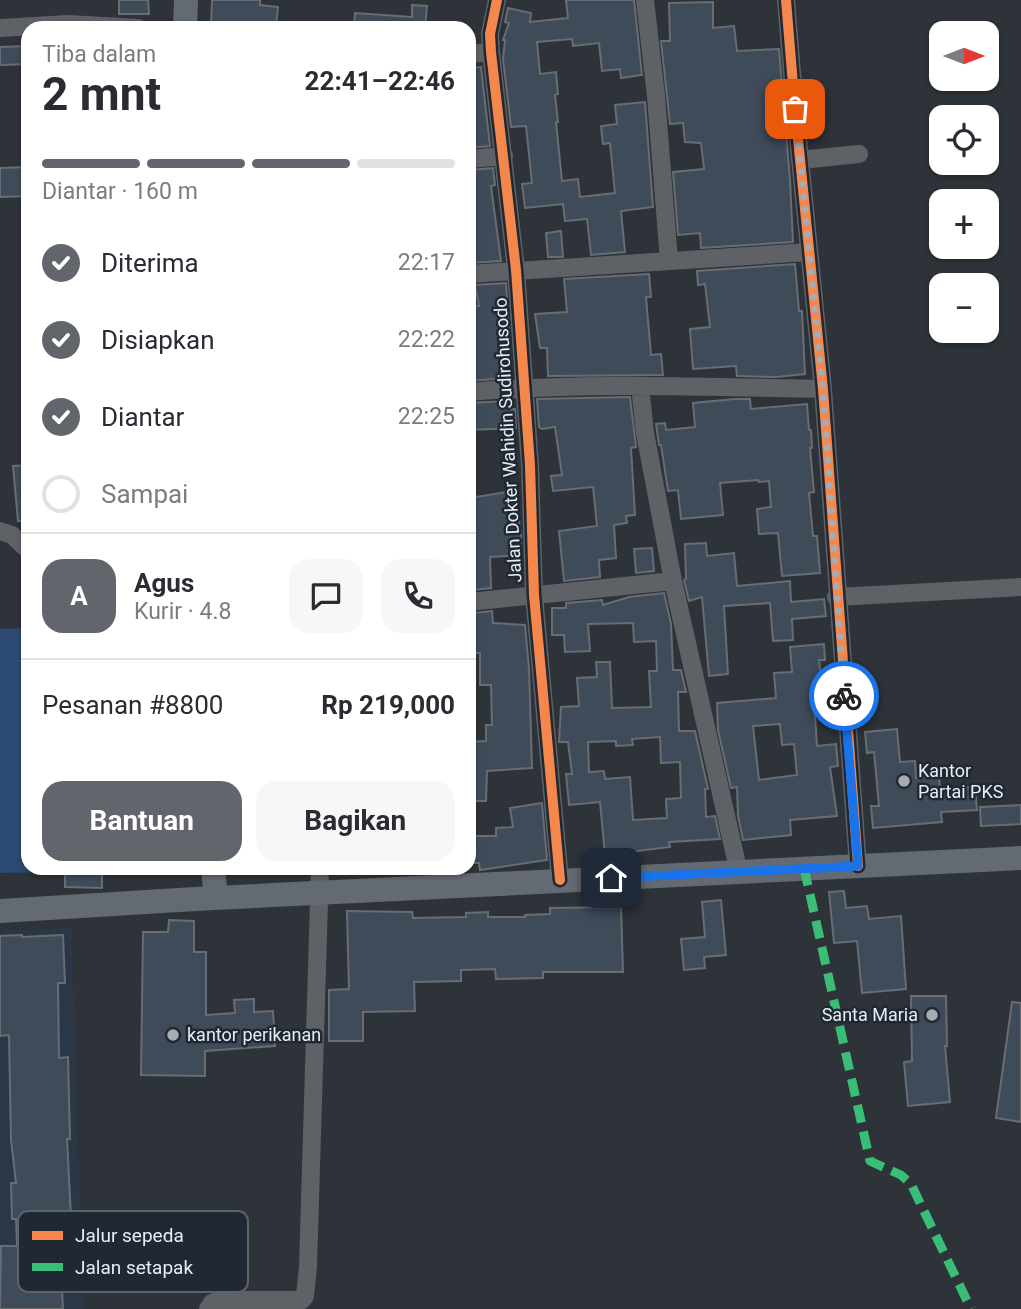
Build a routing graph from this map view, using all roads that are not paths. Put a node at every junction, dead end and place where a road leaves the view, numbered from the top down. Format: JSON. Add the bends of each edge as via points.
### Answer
{"nodes":[{"id":1,"x":186,"y":0,"type":"edge"},
{"id":2,"x":497,"y":0,"type":"edge"},
{"id":3,"x":645,"y":0,"type":"edge"},
{"id":4,"x":786,"y":0,"type":"edge"},
{"id":5,"x":186,"y":21,"type":"edge"},
{"id":6,"x":21,"y":27,"type":"edge"},
{"id":7,"x":0,"y":28,"type":"edge"},
{"id":8,"x":491,"y":52,"type":"junction"},
{"id":9,"x":476,"y":53,"type":"edge"},
{"id":10,"x":859,"y":154,"type":"dead end"},
{"id":11,"x":504,"y":156,"type":"junction"},
{"id":12,"x":476,"y":158,"type":"edge"},
{"id":13,"x":800,"y":160,"type":"junction"},
{"id":14,"x":809,"y":252,"type":"junction"},
{"id":15,"x":669,"y":261,"type":"junction"},
{"id":16,"x":516,"y":270,"type":"junction"},
{"id":17,"x":476,"y":273,"type":"edge"},
{"id":18,"x":640,"y":386,"type":"junction"},
{"id":19,"x":523,"y":387,"type":"junction"},
{"id":20,"x":823,"y":390,"type":"junction"},
{"id":21,"x":476,"y":392,"type":"edge"},
{"id":22,"x":0,"y":531,"type":"edge"},
{"id":23,"x":21,"y":543,"type":"edge"},
{"id":24,"x":673,"y":581,"type":"junction"},
{"id":25,"x":1021,"y":587,"type":"edge"},
{"id":26,"x":534,"y":595,"type":"junction"},
{"id":27,"x":836,"y":597,"type":"junction"},
{"id":28,"x":476,"y":601,"type":"edge"},
{"id":29,"x":1021,"y":858,"type":"edge"},
{"id":30,"x":858,"y":866,"type":"junction"},
{"id":31,"x":739,"y":873,"type":"junction"},
{"id":32,"x":212,"y":875,"type":"edge"},
{"id":33,"x":320,"y":875,"type":"edge"},
{"id":34,"x":560,"y":880,"type":"junction"},
{"id":35,"x":319,"y":894,"type":"junction"},
{"id":36,"x":207,"y":898,"type":"junction"},
{"id":37,"x":0,"y":911,"type":"edge"},
{"id":38,"x":208,"y":1309,"type":"edge"}],
"edges":[{"from":1,"to":5,"type":"main road"},
{"from":2,"to":8,"type":"street","name":"Jalan Dokter Wahidin Sudirohusodo"},
{"from":3,"to":15,"type":"street"},
{"from":4,"to":13,"type":"street"},
{"from":6,"to":7,"type":"street"},
{"from":8,"to":9,"type":"street"},
{"from":8,"to":11,"type":"street","name":"Jalan Dokter Wahidin Sudirohusodo"},
{"from":10,"to":13,"type":"street"},
{"from":11,"to":12,"type":"street"},
{"from":11,"to":16,"type":"street","name":"Jalan Dokter Wahidin Sudirohusodo"},
{"from":13,"to":14,"type":"street"},
{"from":14,"to":15,"type":"street"},
{"from":14,"to":20,"type":"street"},
{"from":15,"to":16,"type":"street"},
{"from":16,"to":17,"type":"street"},
{"from":16,"to":19,"type":"street","name":"Jalan Dokter Wahidin Sudirohusodo"},
{"from":18,"to":19,"type":"street"},
{"from":18,"to":20,"type":"street"},
{"from":18,"to":24,"type":"street"},
{"from":19,"to":21,"type":"street"},
{"from":19,"to":26,"type":"street","name":"Jalan Dokter Wahidin Sudirohusodo"},
{"from":20,"to":27,"type":"street"},
{"from":22,"to":23,"type":"street"},
{"from":24,"to":26,"type":"street"},
{"from":24,"to":31,"type":"street"},
{"from":25,"to":27,"type":"street"},
{"from":26,"to":28,"type":"street"},
{"from":26,"to":34,"type":"street","name":"Jalan Dokter Wahidin Sudirohusodo"},
{"from":27,"to":30,"type":"street"},
{"from":29,"to":30,"type":"main road"},
{"from":30,"to":31,"type":"main road"},
{"from":31,"to":34,"type":"main road"},
{"from":32,"to":36,"type":"main road"},
{"from":33,"to":35,"type":"street"},
{"from":34,"to":35,"type":"main road"},
{"from":35,"to":36,"type":"main road"},
{"from":35,"to":38,"type":"street","via":[[305,1296],[302,1300],[220,1300]]},
{"from":36,"to":37,"type":"main road"}]}
